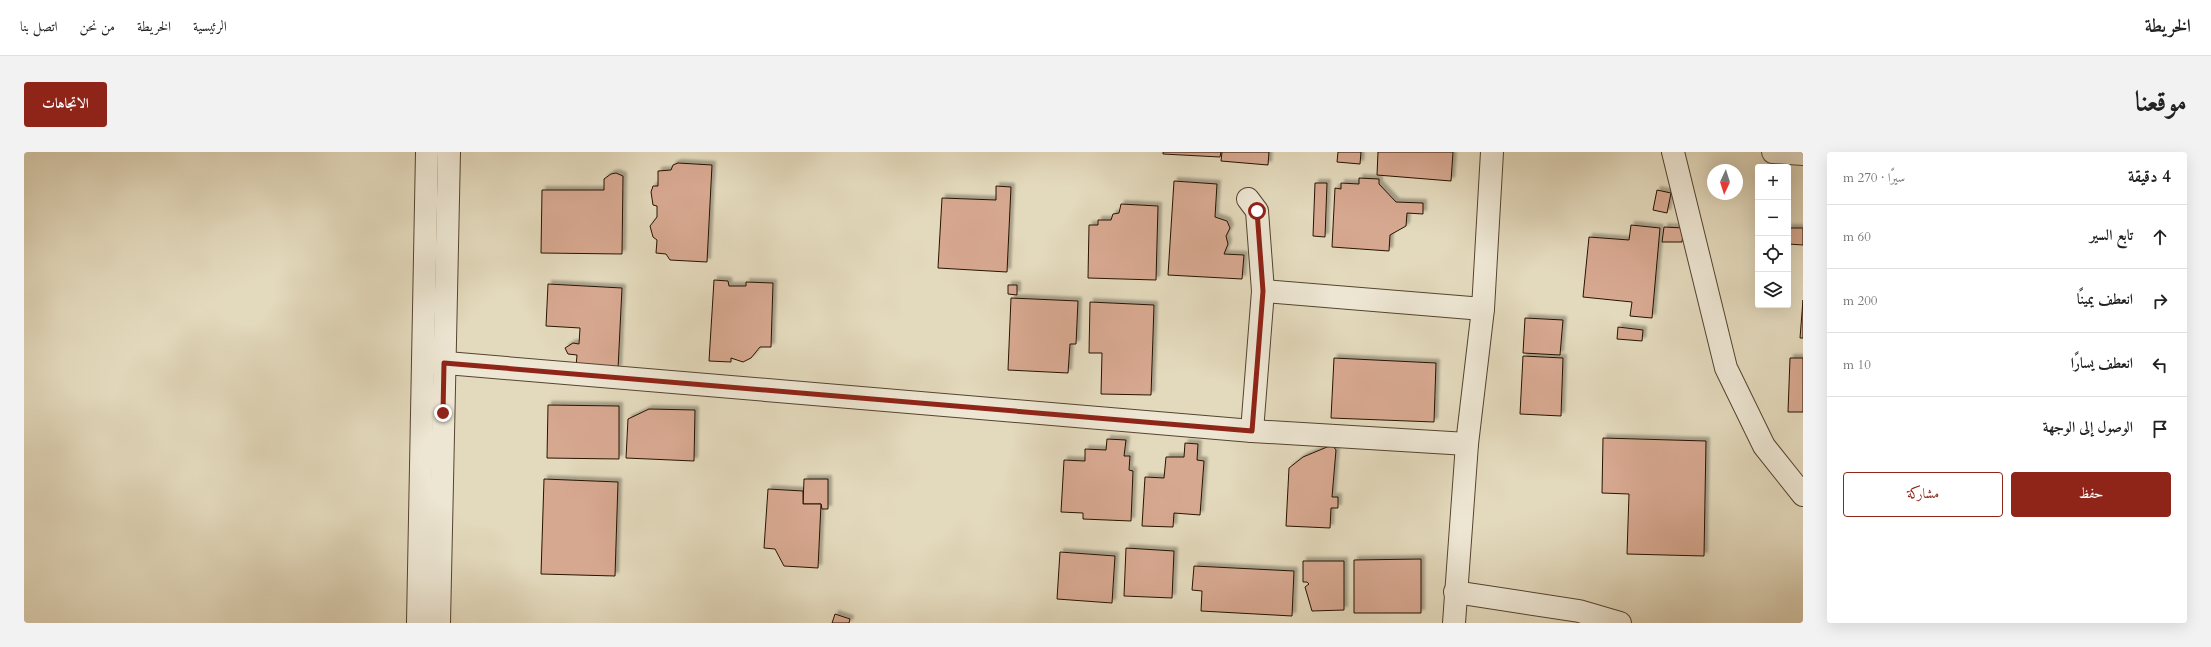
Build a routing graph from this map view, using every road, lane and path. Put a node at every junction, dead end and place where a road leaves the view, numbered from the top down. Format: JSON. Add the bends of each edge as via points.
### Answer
{"nodes":[{"id":1,"x":427,"y":152,"type":"edge"},
{"id":2,"x":449,"y":152,"type":"edge"},
{"id":3,"x":1492,"y":152,"type":"edge"},
{"id":4,"x":1673,"y":152,"type":"edge"},
{"id":5,"x":1773,"y":152,"type":"edge"},
{"id":6,"x":1803,"y":154,"type":"edge"},
{"id":7,"x":1248,"y":199,"type":"dead end"},
{"id":8,"x":1263,"y":291,"type":"junction"},
{"id":9,"x":1483,"y":310,"type":"junction"},
{"id":10,"x":423,"y":361,"type":"junction"},
{"id":11,"x":444,"y":363,"type":"junction"},
{"id":12,"x":1252,"y":431,"type":"junction"},
{"id":13,"x":1467,"y":444,"type":"junction"},
{"id":14,"x":1803,"y":495,"type":"edge"},
{"id":15,"x":1455,"y":592,"type":"junction"},
{"id":16,"x":418,"y":623,"type":"edge"},
{"id":17,"x":439,"y":623,"type":"edge"},
{"id":18,"x":1454,"y":623,"type":"edge"},
{"id":19,"x":1620,"y":623,"type":"edge"}],
"edges":[{"from":1,"to":10,"type":"street"},
{"from":2,"to":11,"type":"street"},
{"from":3,"to":9,"type":"street"},
{"from":4,"to":14,"type":"street","via":[[1726,368],[1764,446]]},
{"from":5,"to":6,"type":"street"},
{"from":7,"to":8,"type":"street","via":[[1257,211]]},
{"from":8,"to":9,"type":"street"},
{"from":8,"to":12,"type":"street"},
{"from":9,"to":13,"type":"street"},
{"from":10,"to":11,"type":"street"},
{"from":10,"to":16,"type":"street"},
{"from":11,"to":12,"type":"street"},
{"from":11,"to":17,"type":"street"},
{"from":12,"to":13,"type":"street"},
{"from":13,"to":15,"type":"street"},
{"from":15,"to":18,"type":"street"},
{"from":15,"to":19,"type":"street","via":[[1579,611]]}]}
